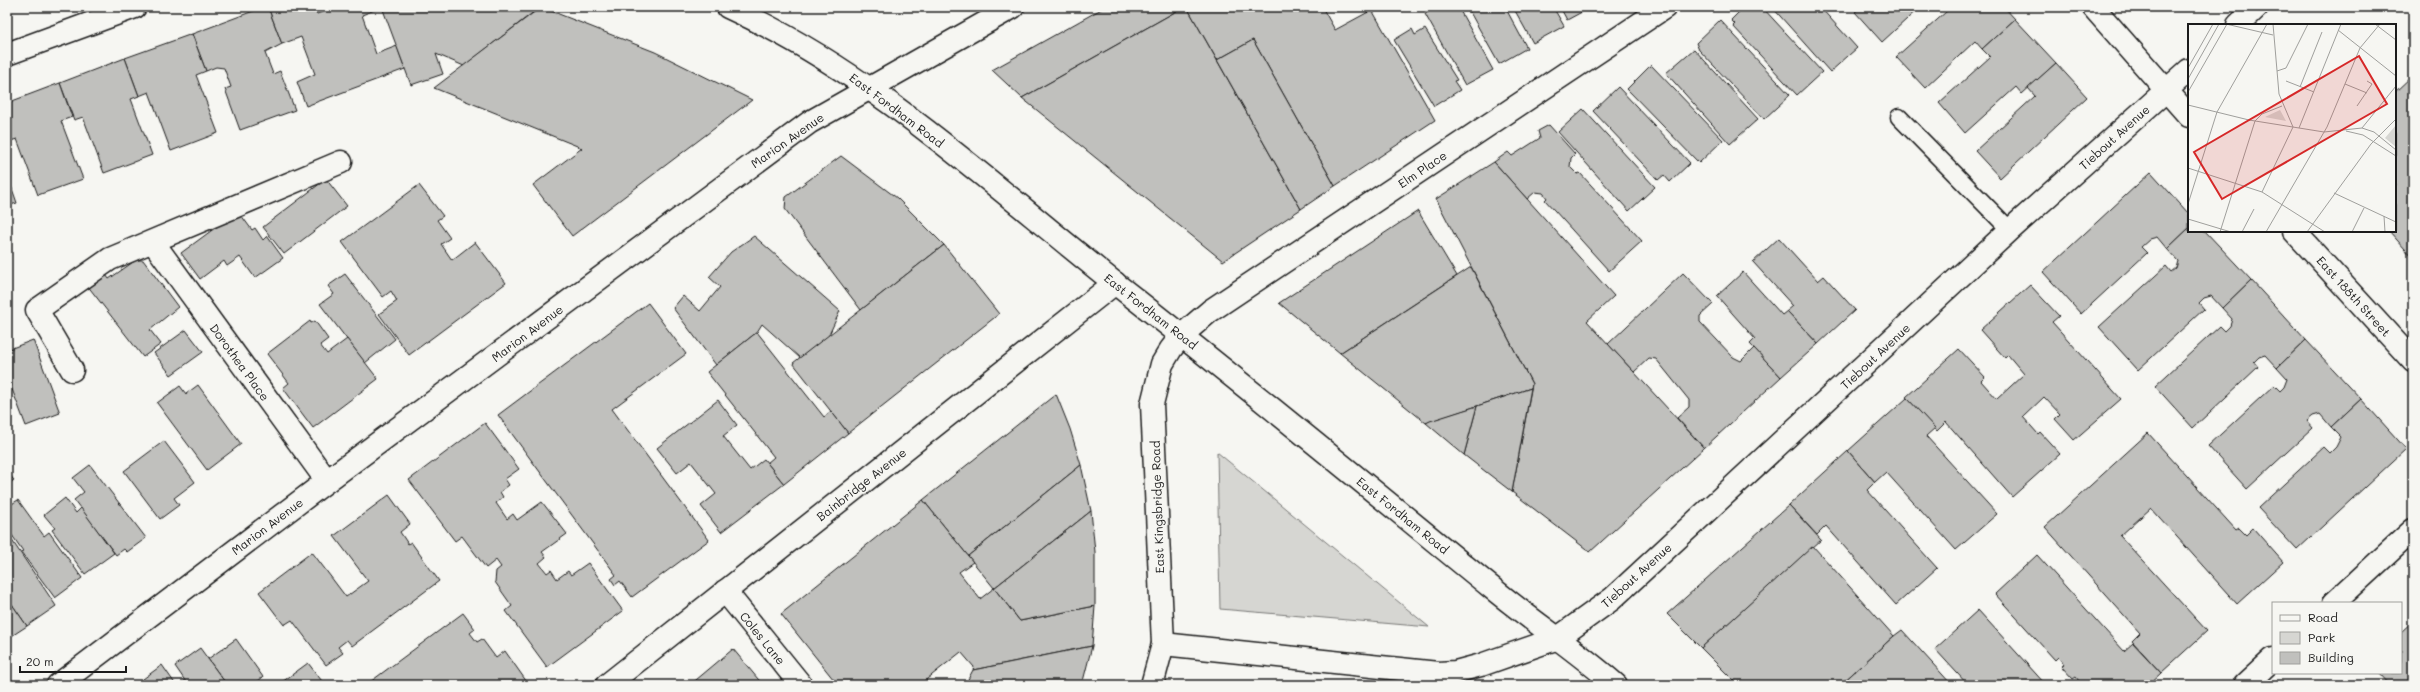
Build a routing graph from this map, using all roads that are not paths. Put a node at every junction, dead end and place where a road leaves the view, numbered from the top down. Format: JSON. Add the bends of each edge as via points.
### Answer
{"nodes":[{"id":1,"x":136,"y":7,"type":"edge"},
{"id":2,"x":728,"y":7,"type":"edge"},
{"id":3,"x":1013,"y":7,"type":"edge"},
{"id":4,"x":1665,"y":7,"type":"edge"},
{"id":5,"x":2093,"y":7,"type":"edge"},
{"id":6,"x":2257,"y":7,"type":"edge"},
{"id":7,"x":2239,"y":24,"type":"edge"},
{"id":8,"x":7,"y":54,"type":"edge"},
{"id":9,"x":2188,"y":71,"type":"edge"},
{"id":10,"x":870,"y":88,"type":"junction"},
{"id":11,"x":2166,"y":90,"type":"junction"},
{"id":12,"x":2188,"y":115,"type":"edge"},
{"id":13,"x":1899,"y":117,"type":"dead end"},
{"id":14,"x":341,"y":162,"type":"dead end"},
{"id":15,"x":2010,"y":230,"type":"junction"},
{"id":16,"x":2295,"y":232,"type":"edge"},
{"id":17,"x":153,"y":242,"type":"junction"},
{"id":18,"x":1115,"y":283,"type":"junction"},
{"id":19,"x":1182,"y":335,"type":"junction"},
{"id":20,"x":2413,"y":361,"type":"edge"},
{"id":21,"x":72,"y":370,"type":"dead end"},
{"id":22,"x":327,"y":481,"type":"junction"},
{"id":23,"x":2413,"y":530,"type":"edge"},
{"id":24,"x":725,"y":591,"type":"junction"},
{"id":25,"x":2335,"y":602,"type":"edge"},
{"id":26,"x":1558,"y":638,"type":"junction"},
{"id":27,"x":1163,"y":644,"type":"junction"},
{"id":28,"x":2272,"y":660,"type":"edge"},
{"id":29,"x":58,"y":685,"type":"edge"},
{"id":30,"x":607,"y":685,"type":"edge"},
{"id":31,"x":801,"y":685,"type":"edge"},
{"id":32,"x":1152,"y":685,"type":"edge"},
{"id":33,"x":1616,"y":685,"type":"edge"},
{"id":34,"x":2245,"y":685,"type":"edge"}],
"edges":[{"from":1,"to":8,"type":"street"},
{"from":2,"to":10,"type":"street","name":"East Fordham Road","via":[[807,47]]},
{"from":3,"to":10,"type":"street","name":"Marion Avenue"},
{"from":4,"to":19,"type":"street","name":"Elm Place","via":[[1210,311]]},
{"from":5,"to":11,"type":"street"},
{"from":6,"to":7,"type":"street"},
{"from":9,"to":11,"type":"street","name":"Tiebout Avenue"},
{"from":10,"to":18,"type":"street","name":"East Fordham Road"},
{"from":10,"to":22,"type":"street","name":"Marion Avenue","via":[[810,122]]},
{"from":11,"to":12,"type":"street"},
{"from":11,"to":15,"type":"street","name":"Tiebout Avenue"},
{"from":13,"to":15,"type":"lane"},
{"from":14,"to":17,"type":"street"},
{"from":15,"to":26,"type":"street","name":"Tiebout Avenue","via":[[1612,599]]},
{"from":16,"to":20,"type":"street","name":"East 188th Street"},
{"from":17,"to":21,"type":"street","via":[[110,259],[37,310]]},
{"from":17,"to":22,"type":"street","name":"Dorothea Place"},
{"from":18,"to":19,"type":"street","name":"East Fordham Road"},
{"from":18,"to":24,"type":"street","name":"Bainbridge Avenue"},
{"from":19,"to":26,"type":"street","name":"East Fordham Road","via":[[1513,605]]},
{"from":19,"to":27,"type":"street","name":"East Kingsbridge Road","via":[[1162,364],[1152,404]]},
{"from":22,"to":29,"type":"street","name":"Marion Avenue"},
{"from":23,"to":25,"type":"street"},
{"from":24,"to":30,"type":"street","name":"Bainbridge Avenue"},
{"from":24,"to":31,"type":"street","name":"Coles Lane"},
{"from":26,"to":27,"type":"street","via":[[1481,665],[1455,672],[1438,673]]},
{"from":26,"to":33,"type":"street","name":"East Fordham Road"},
{"from":27,"to":32,"type":"street","name":"East Kingsbridge Road"},
{"from":28,"to":34,"type":"street"}]}
